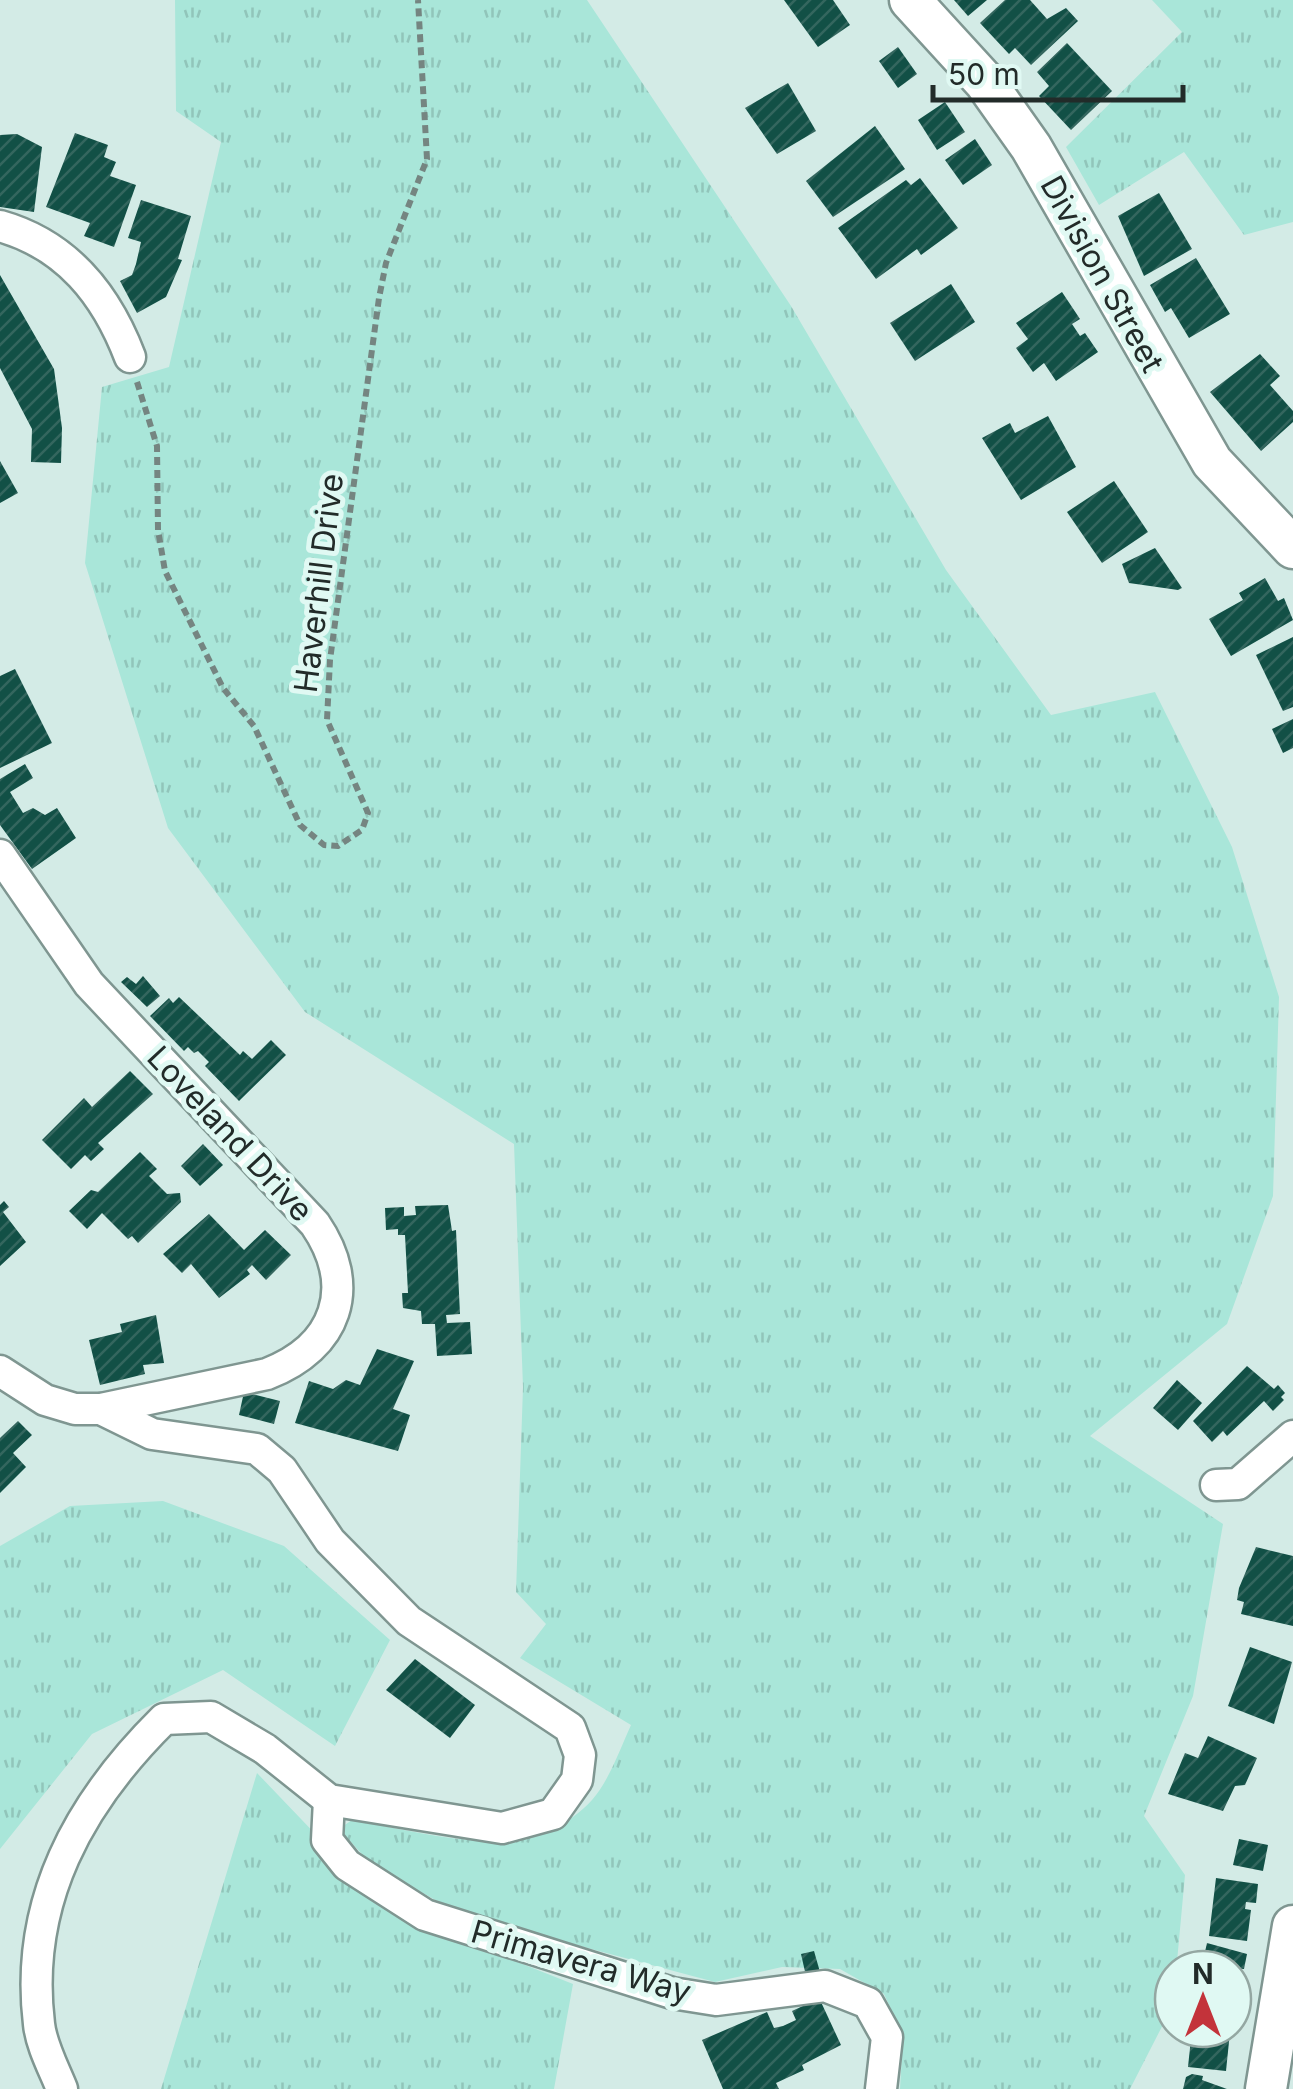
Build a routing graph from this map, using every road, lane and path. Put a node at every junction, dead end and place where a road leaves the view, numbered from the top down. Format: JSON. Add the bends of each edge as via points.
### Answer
{"nodes":[{"id":1,"x":418,"y":0,"type":"edge"},
{"id":2,"x":910,"y":0,"type":"edge"},
{"id":3,"x":0,"y":226,"type":"edge"},
{"id":4,"x":130,"y":357,"type":"joint"},
{"id":5,"x":1293,"y":548,"type":"edge"},
{"id":6,"x":0,"y":855,"type":"edge"},
{"id":7,"x":0,"y":1371,"type":"edge"},
{"id":8,"x":101,"y":1410,"type":"junction"},
{"id":9,"x":1293,"y":1436,"type":"edge"},
{"id":10,"x":1216,"y":1485,"type":"dead end"},
{"id":11,"x":328,"y":1800,"type":"junction"},
{"id":12,"x":1293,"y":1926,"type":"edge"},
{"id":13,"x":62,"y":2089,"type":"edge"},
{"id":14,"x":881,"y":2089,"type":"edge"},
{"id":15,"x":1266,"y":2089,"type":"edge"}],
"edges":[{"from":1,"to":4,"type":"path","name":"Haverhill Drive","via":[[427,159],[379,298],[330,660],[327,720],[368,813],[362,830],[338,846],[324,846],[300,826],[254,726],[223,688],[165,571],[157,446]]},
{"from":2,"to":5,"type":"street","name":"Division Street","via":[[984,82],[1031,148],[1212,462]]},
{"from":3,"to":4,"type":"street","via":[[37,240],[94,286]]},
{"from":6,"to":8,"type":"street","name":"Loveland Drive","via":[[88,984],[315,1224],[336,1267],[338,1296],[330,1323],[292,1364]]},
{"from":7,"to":8,"type":"street","via":[[44,1400]]},
{"from":8,"to":11,"type":"street","via":[[152,1434],[257,1449],[282,1470],[330,1541],[409,1621],[570,1728],[580,1755],[578,1780],[554,1814],[502,1828]]},
{"from":9,"to":10,"type":"street","via":[[1238,1484]]},
{"from":11,"to":13,"type":"street","via":[[265,1749],[211,1717],[164,1719],[134,1750],[60,1860],[36,1941],[39,2028]]},
{"from":11,"to":14,"type":"street","name":"Primavera Way","via":[[327,1840],[347,1866],[425,1916],[672,1993],[716,2000],[826,1986],[868,2003],[888,2037]]},
{"from":12,"to":15,"type":"street"}]}
